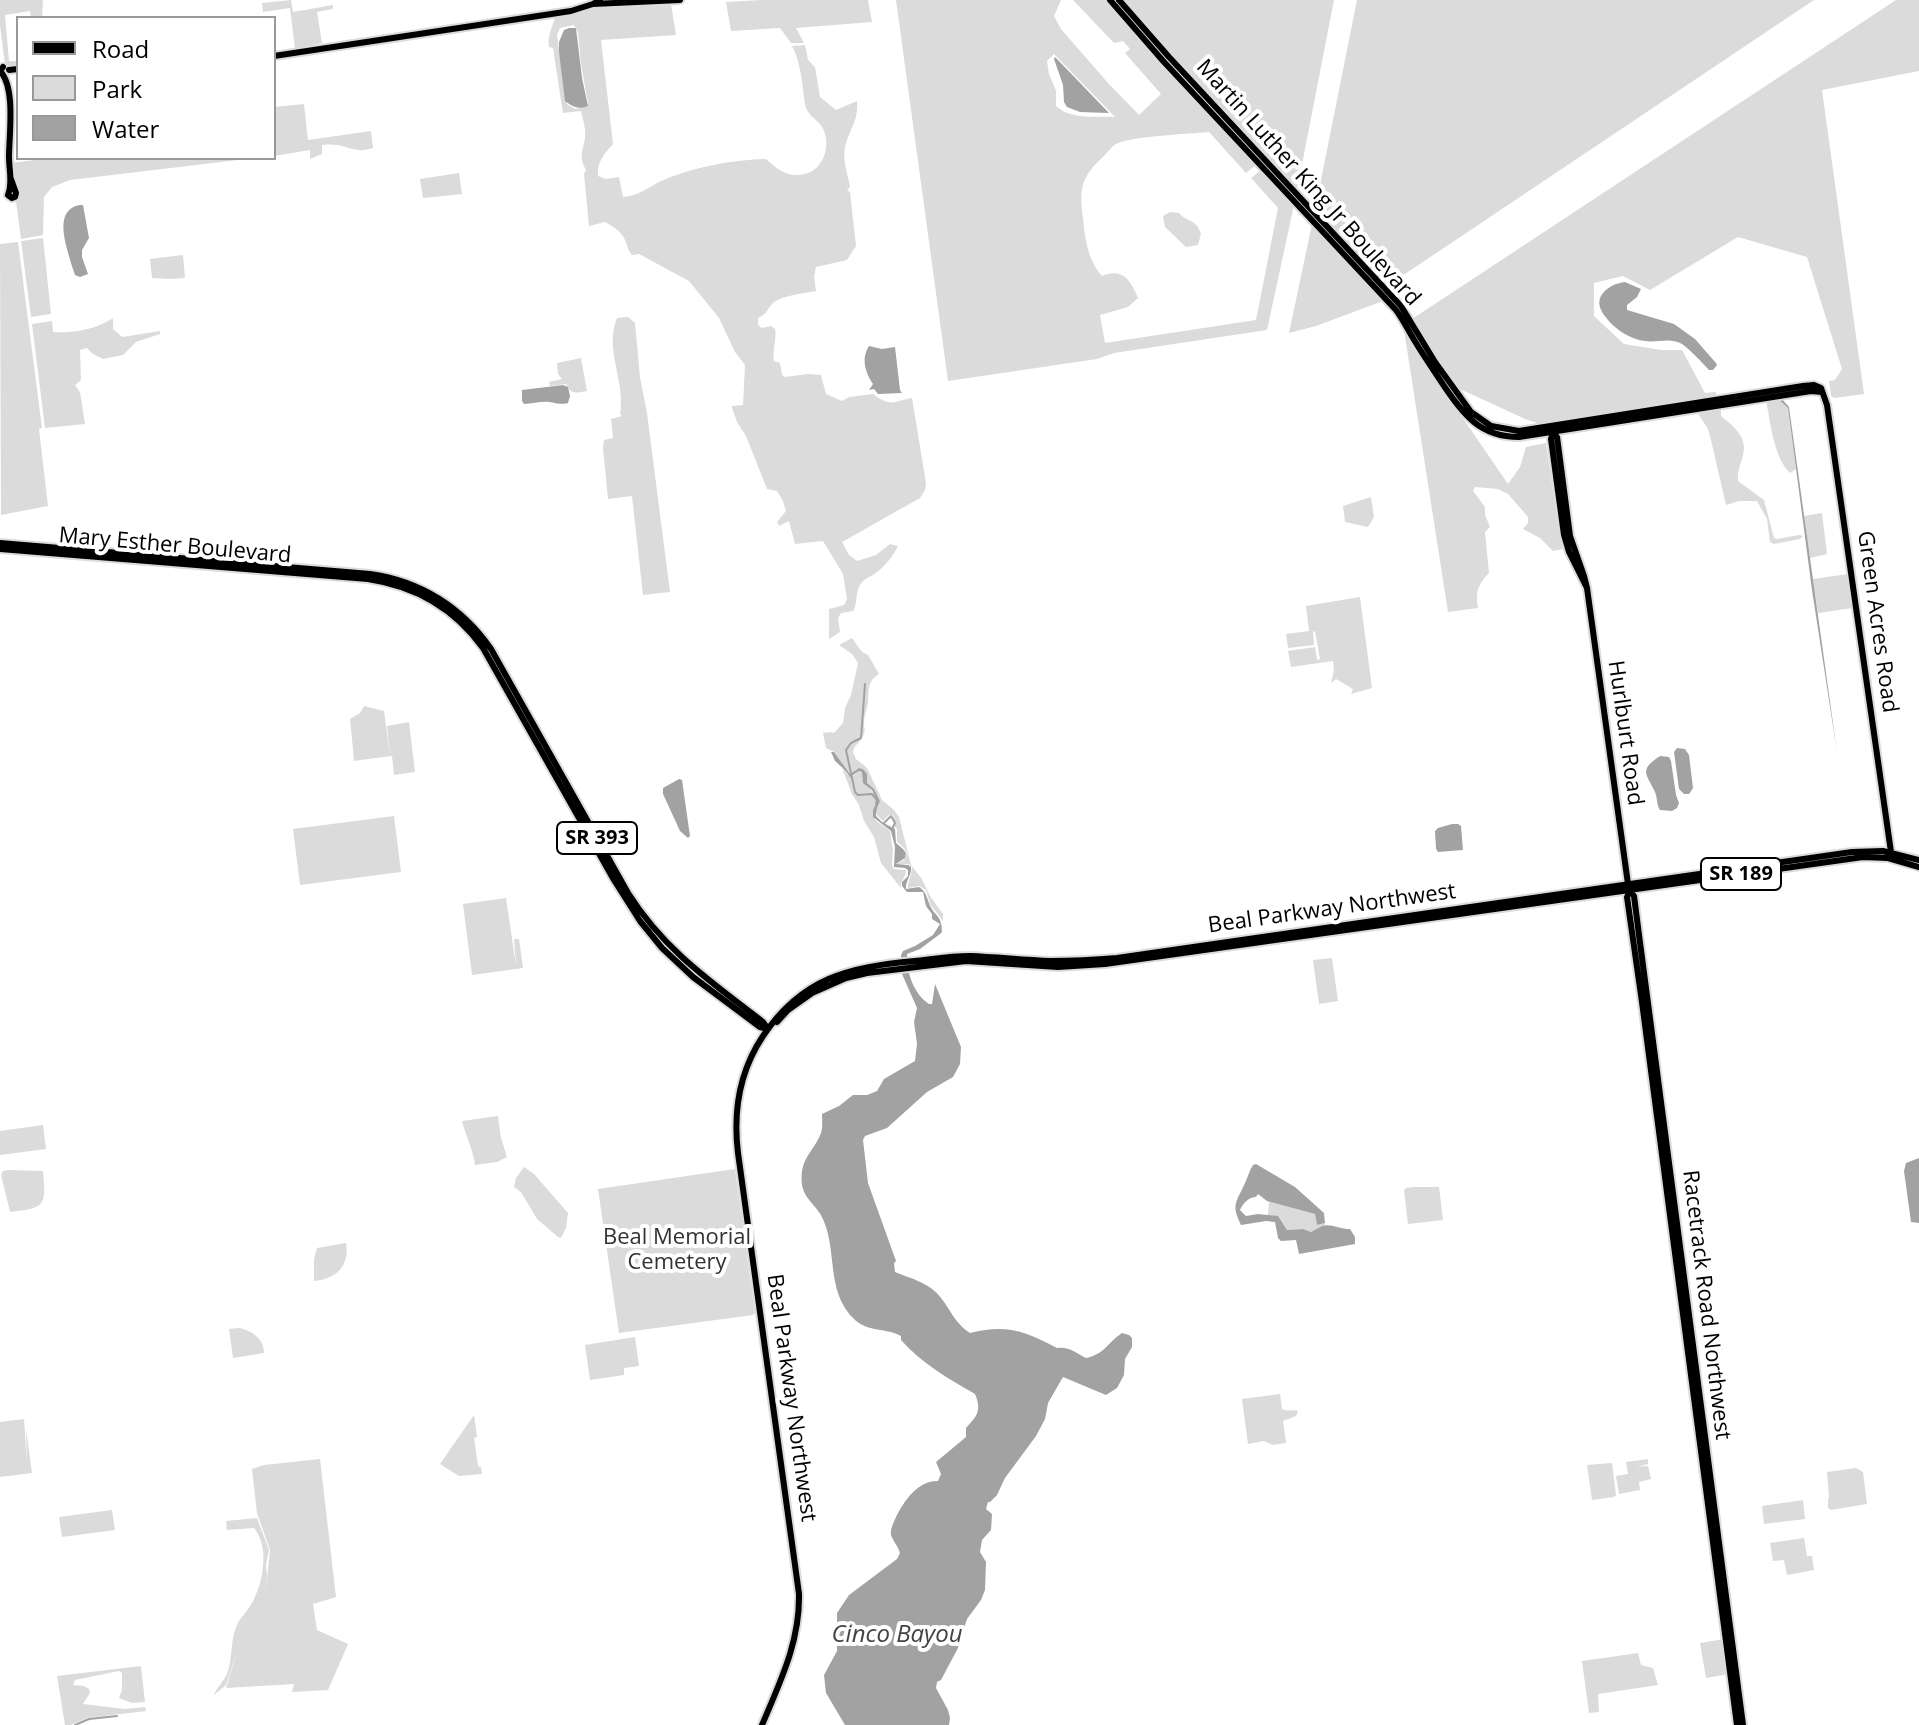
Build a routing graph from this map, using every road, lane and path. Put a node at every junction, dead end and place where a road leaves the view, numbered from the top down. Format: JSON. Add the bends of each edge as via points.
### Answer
{"nodes":[{"id":1,"x":638,"y":0,"type":"edge"},
{"id":2,"x":680,"y":0,"type":"edge"},
{"id":3,"x":1110,"y":0,"type":"edge"},
{"id":4,"x":1119,"y":0,"type":"edge"},
{"id":5,"x":650,"y":1,"type":"edge"},
{"id":6,"x":597,"y":2,"type":"edge"},
{"id":7,"x":619,"y":3,"type":"junction"},
{"id":8,"x":276,"y":56,"type":"edge"},
{"id":9,"x":16,"y":70,"type":"edge"},
{"id":10,"x":7,"y":192,"type":"edge"},
{"id":11,"x":1822,"y":392,"type":"junction"},
{"id":12,"x":1552,"y":429,"type":"junction"},
{"id":13,"x":1566,"y":430,"type":"junction"},
{"id":14,"x":1538,"y":434,"type":"junction"},
{"id":15,"x":1554,"y":444,"type":"junction"},
{"id":16,"x":0,"y":546,"type":"edge"},
{"id":17,"x":583,"y":819,"type":"junction"},
{"id":18,"x":1890,"y":836,"type":"junction"},
{"id":19,"x":1892,"y":856,"type":"junction"},
{"id":20,"x":1916,"y":859,"type":"edge"},
{"id":21,"x":1919,"y":867,"type":"edge"},
{"id":22,"x":1629,"y":887,"type":"junction"},
{"id":23,"x":1585,"y":890,"type":"junction"},
{"id":24,"x":1615,"y":893,"type":"junction"},
{"id":25,"x":1580,"y":898,"type":"junction"},
{"id":26,"x":1628,"y":902,"type":"junction"},
{"id":27,"x":1272,"y":939,"type":"junction"},
{"id":28,"x":900,"y":966,"type":"junction"},
{"id":29,"x":820,"y":983,"type":"junction"},
{"id":30,"x":711,"y":991,"type":"junction"},
{"id":31,"x":724,"y":992,"type":"junction"},
{"id":32,"x":807,"y":996,"type":"junction"},
{"id":33,"x":774,"y":1019,"type":"junction"},
{"id":34,"x":762,"y":1021,"type":"junction"},
{"id":35,"x":768,"y":1029,"type":"junction"},
{"id":36,"x":1705,"y":1454,"type":"junction"},
{"id":37,"x":762,"y":1725,"type":"edge"},
{"id":38,"x":1740,"y":1725,"type":"edge"}],
"edges":[{"from":1,"to":7,"type":"main road"},
{"from":2,"to":5,"type":"main road"},
{"from":3,"to":14,"type":"main road","name":"Martin Luther King Jr Boulevard","via":[[1396,310],[1467,416],[1499,435]]},
{"from":4,"to":12,"type":"main road","name":"Martin Luther King Jr Boulevard","via":[[1401,306],[1471,412],[1500,429]]},
{"from":5,"to":7,"type":"main road"},
{"from":6,"to":7,"type":"main road"},
{"from":6,"to":8,"type":"main road","via":[[571,11]]},
{"from":9,"to":10,"type":"main road","via":[[7,72]]},
{"from":11,"to":12,"type":"main road","name":"Martin Luther King Jr Boulevard","via":[[1818,386],[1803,386]]},
{"from":11,"to":13,"type":"main road","name":"Martin Luther King Jr Boulevard"},
{"from":11,"to":18,"type":"main road","name":"Green Acres Road"},
{"from":12,"to":13,"type":"main road","name":"Martin Luther King Jr Boulevard"},
{"from":12,"to":14,"type":"main road","name":"Martin Luther King Jr Boulevard"},
{"from":12,"to":15,"type":"main road","name":"Hurlburt Road"},
{"from":13,"to":15,"type":"main road"},
{"from":14,"to":15,"type":"main road"},
{"from":15,"to":22,"type":"main road","name":"Hurlburt Road","via":[[1570,536],[1587,588]]},
{"from":16,"to":17,"type":"main road","name":"Mary Esther Boulevard","number":"SR 393","via":[[347,575],[416,593],[449,612],[496,657]]},
{"from":17,"to":30,"type":"main road","number":"SR 393","via":[[640,921]]},
{"from":17,"to":31,"type":"main road","number":"SR 393","via":[[646,919],[681,958]]},
{"from":18,"to":19,"type":"main road","name":"Green Acres Road"},
{"from":18,"to":20,"type":"main road","via":[[1897,848]]},
{"from":19,"to":20,"type":"main road","name":"Beal Parkway Northwest","number":"SR 189"},
{"from":19,"to":21,"type":"main road","name":"Beal Parkway Northwest","number":"SR 189"},
{"from":19,"to":22,"type":"main road","name":"Beal Parkway Northwest","number":"SR 189"},
{"from":22,"to":23,"type":"main road","name":"Beal Parkway Northwest","number":"SR 189"},
{"from":22,"to":24,"type":"main road","name":"Beal Parkway Northwest","number":"SR 189"},
{"from":22,"to":26,"type":"main road","name":"Racetrack Road Northwest"},
{"from":22,"to":36,"type":"main road","name":"Racetrack Road Northwest","via":[[1641,946]]},
{"from":23,"to":25,"type":"main road"},
{"from":23,"to":27,"type":"main road","name":"Beal Parkway Northwest","number":"SR 189"},
{"from":24,"to":25,"type":"main road","name":"Beal Parkway Northwest","number":"SR 189"},
{"from":24,"to":26,"type":"main road"},
{"from":25,"to":27,"type":"main road","name":"Beal Parkway Northwest","number":"SR 189"},
{"from":26,"to":36,"type":"main road","name":"Racetrack Road Northwest"},
{"from":27,"to":28,"type":"main road","name":"Beal Parkway Northwest","number":"SR 189","via":[[1081,961],[965,956]]},
{"from":28,"to":29,"type":"main road","name":"Beal Parkway Northwest","number":"SR 189","via":[[855,969]]},
{"from":28,"to":32,"type":"main road","name":"Beal Parkway Northwest","number":"SR 189","via":[[846,978]]},
{"from":29,"to":32,"type":"main road"},
{"from":29,"to":33,"type":"main road","name":"Beal Parkway Northwest","number":"SR 189"},
{"from":30,"to":31,"type":"main road"},
{"from":30,"to":35,"type":"main road","number":"SR 393"},
{"from":31,"to":34,"type":"main road","number":"SR 393"},
{"from":32,"to":35,"type":"main road","name":"Beal Parkway Northwest","number":"SR 189"},
{"from":33,"to":34,"type":"main road"},
{"from":33,"to":35,"type":"main road","name":"Beal Parkway Northwest","number":"SR 189"},
{"from":34,"to":35,"type":"main road","number":"SR 393"},
{"from":35,"to":37,"type":"main road","name":"Beal Parkway Northwest","number":"SR 189","via":[[744,1073],[735,1128],[799,1605],[792,1649]]},
{"from":36,"to":38,"type":"main road","name":"Racetrack Road Northwest"}]}
